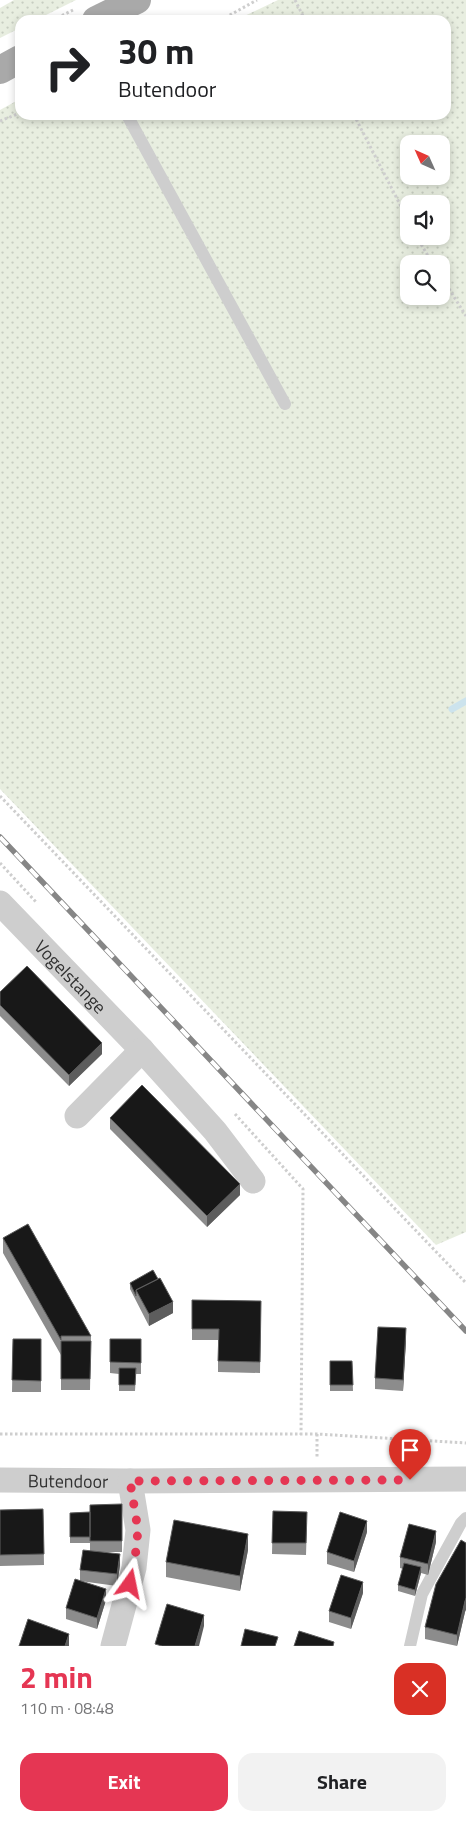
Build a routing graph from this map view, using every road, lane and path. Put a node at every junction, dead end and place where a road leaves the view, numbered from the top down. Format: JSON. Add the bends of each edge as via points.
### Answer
{"nodes":[{"id":1,"x":137,"y":0,"type":"edge"},
{"id":2,"x":257,"y":0,"type":"edge"},
{"id":3,"x":295,"y":0,"type":"edge"},
{"id":4,"x":106,"y":15,"type":"edge"},
{"id":5,"x":230,"y":15,"type":"edge"},
{"id":6,"x":302,"y":15,"type":"edge"},
{"id":7,"x":15,"y":62,"type":"edge"},
{"id":8,"x":0,"y":70,"type":"edge"},
{"id":9,"x":15,"y":115,"type":"edge"},
{"id":10,"x":131,"y":120,"type":"edge"},
{"id":11,"x":357,"y":120,"type":"edge"},
{"id":12,"x":0,"y":121,"type":"edge"},
{"id":13,"x":400,"y":204,"type":"edge"},
{"id":14,"x":450,"y":290,"type":"edge"},
{"id":15,"x":466,"y":316,"type":"edge"},
{"id":16,"x":285,"y":404,"type":"dead end"},
{"id":17,"x":0,"y":796,"type":"edge"},
{"id":18,"x":0,"y":902,"type":"edge"},
{"id":19,"x":142,"y":1050,"type":"junction"},
{"id":20,"x":78,"y":1116,"type":"dead end"},
{"id":21,"x":253,"y":1181,"type":"dead end"},
{"id":22,"x":466,"y":1283,"type":"edge"},
{"id":23,"x":0,"y":1434,"type":"edge"},
{"id":24,"x":466,"y":1443,"type":"edge"},
{"id":25,"x":466,"y":1479,"type":"edge"},
{"id":26,"x":0,"y":1480,"type":"edge"},
{"id":27,"x":130,"y":1481,"type":"junction"},
{"id":28,"x":466,"y":1518,"type":"edge"},
{"id":29,"x":113,"y":1646,"type":"edge"},
{"id":30,"x":410,"y":1646,"type":"edge"}],
"edges":[{"from":1,"to":4,"type":"main road"},
{"from":2,"to":5,"type":"path"},
{"from":3,"to":6,"type":"path"},
{"from":7,"to":8,"type":"main road"},
{"from":9,"to":12,"type":"path"},
{"from":10,"to":16,"type":"lane"},
{"from":11,"to":13,"type":"path"},
{"from":14,"to":15,"type":"path"},
{"from":17,"to":22,"type":"path"},
{"from":18,"to":19,"type":"street","name":"Vogelstange"},
{"from":19,"to":20,"type":"street"},
{"from":19,"to":21,"type":"street","name":"Vogelstange","via":[[215,1131]]},
{"from":23,"to":24,"type":"path","via":[[317,1434]]},
{"from":25,"to":27,"type":"street","name":"Butendoor"},
{"from":26,"to":27,"type":"street","name":"Butendoor"},
{"from":27,"to":29,"type":"street","via":[[138,1530],[134,1568]]},
{"from":28,"to":30,"type":"lane","via":[[422,1594]]}]}
